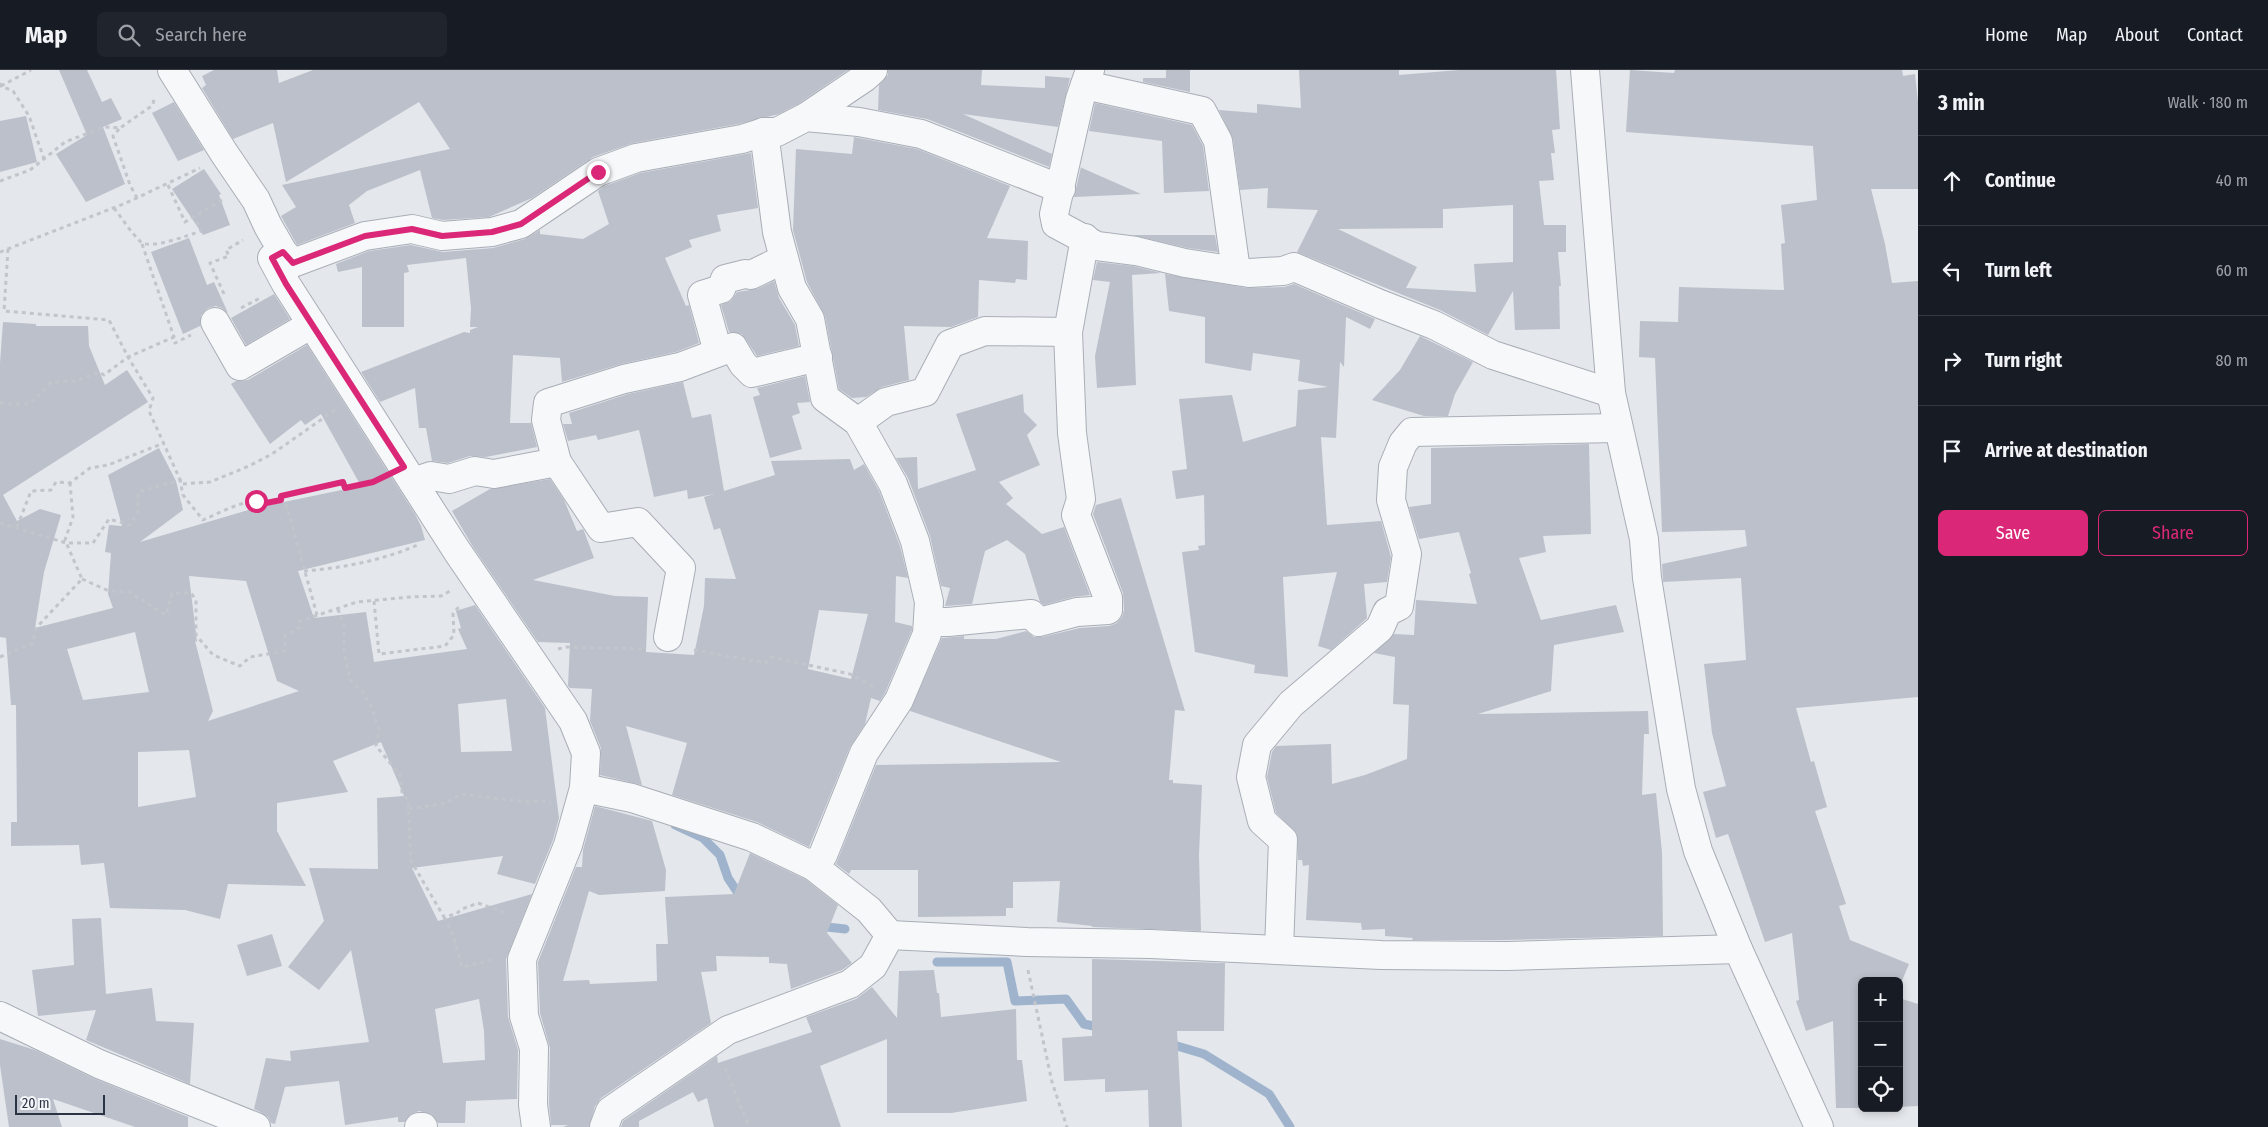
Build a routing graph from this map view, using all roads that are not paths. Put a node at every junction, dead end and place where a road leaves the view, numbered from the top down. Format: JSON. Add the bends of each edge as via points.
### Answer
{"nodes":[{"id":1,"x":172,"y":70,"type":"edge"},
{"id":2,"x":873,"y":70,"type":"edge"},
{"id":3,"x":1585,"y":70,"type":"edge"},
{"id":4,"x":1088,"y":78,"type":"edge"},
{"id":5,"x":806,"y":117,"type":"junction"},
{"id":6,"x":764,"y":132,"type":"junction"},
{"id":7,"x":1062,"y":189,"type":"junction"},
{"id":8,"x":1085,"y":238,"type":"junction"},
{"id":9,"x":283,"y":252,"type":"junction"},
{"id":10,"x":784,"y":259,"type":"junction"},
{"id":11,"x":1236,"y":271,"type":"junction"},
{"id":12,"x":224,"y":317,"type":"road end"},
{"id":13,"x":312,"y":324,"type":"junction"},
{"id":14,"x":1068,"y":332,"type":"junction"},
{"id":15,"x":718,"y":352,"type":"junction"},
{"id":16,"x":818,"y":357,"type":"junction"},
{"id":17,"x":1611,"y":393,"type":"junction"},
{"id":18,"x":858,"y":422,"type":"junction"},
{"id":19,"x":1618,"y":428,"type":"junction"},
{"id":20,"x":557,"y":462,"type":"junction"},
{"id":21,"x":416,"y":477,"type":"junction"},
{"id":22,"x":928,"y":622,"type":"junction"},
{"id":23,"x":668,"y":637,"type":"road end"},
{"id":24,"x":581,"y":800,"type":"junction"},
{"id":25,"x":813,"y":866,"type":"junction"},
{"id":26,"x":890,"y":935,"type":"junction"},
{"id":27,"x":1738,"y":949,"type":"junction"},
{"id":28,"x":1279,"y":950,"type":"junction"},
{"id":29,"x":0,"y":1016,"type":"edge"},
{"id":30,"x":256,"y":1127,"type":"edge"},
{"id":31,"x":536,"y":1127,"type":"edge"},
{"id":32,"x":604,"y":1127,"type":"edge"},
{"id":33,"x":1819,"y":1127,"type":"edge"}],
"edges":[{"from":1,"to":9,"type":"street","via":[[256,200]]},
{"from":2,"to":5,"type":"street"},
{"from":3,"to":17,"type":"street"},
{"from":4,"to":7,"type":"street","via":[[1080,99]]},
{"from":4,"to":11,"type":"street","via":[[1202,111],[1218,141]]},
{"from":5,"to":6,"type":"street","via":[[777,132]]},
{"from":5,"to":7,"type":"street","via":[[859,122],[921,134]]},
{"from":6,"to":9,"type":"street","via":[[636,158],[598,172],[521,224],[492,232],[442,236],[412,229],[365,236],[293,263]]},
{"from":6,"to":10,"type":"street","via":[[777,232]]},
{"from":7,"to":8,"type":"street","via":[[1054,214],[1056,224]]},
{"from":8,"to":11,"type":"street","via":[[1097,246]]},
{"from":8,"to":14,"type":"street"},
{"from":9,"to":13,"type":"street","via":[[272,258]]},
{"from":10,"to":15,"type":"street","via":[[751,275],[725,279],[721,289],[702,295]]},
{"from":10,"to":16,"type":"street","via":[[792,288],[810,319]]},
{"from":11,"to":17,"type":"street","via":[[1283,271],[1294,267],[1434,325],[1493,355]]},
{"from":12,"to":13,"type":"street","via":[[240,366]]},
{"from":13,"to":21,"type":"street"},
{"from":14,"to":18,"type":"street","via":[[985,331],[950,344],[925,392],[886,402]]},
{"from":14,"to":22,"type":"street","via":[[1072,433],[1081,499],[1076,515],[1108,598],[1108,610],[1077,612],[1039,622],[1031,614]]},
{"from":15,"to":16,"type":"street","via":[[733,346],[752,373]]},
{"from":15,"to":20,"type":"street","via":[[680,367],[624,379],[548,403],[546,420]]},
{"from":16,"to":18,"type":"street","via":[[825,398]]},
{"from":17,"to":19,"type":"street"},
{"from":18,"to":22,"type":"street","via":[[893,484],[915,541],[929,602]]},
{"from":19,"to":27,"type":"street","via":[[1644,539],[1681,789],[1698,851]]},
{"from":19,"to":28,"type":"street","via":[[1412,432],[1403,443],[1393,467],[1391,500],[1407,554],[1399,606],[1387,612],[1380,628],[1291,704],[1257,744],[1252,777],[1262,821],[1284,840]]},
{"from":20,"to":21,"type":"street","via":[[494,474],[475,471],[449,478]]},
{"from":20,"to":23,"type":"street","via":[[600,528],[638,522],[681,568]]},
{"from":21,"to":24,"type":"street","via":[[446,533],[573,721],[586,753]]},
{"from":22,"to":25,"type":"street","via":[[927,634],[899,700],[864,754],[823,855]]},
{"from":24,"to":25,"type":"street","via":[[632,798],[752,836]]},
{"from":24,"to":31,"type":"street","via":[[568,845],[522,959],[524,1016],[534,1048]]},
{"from":25,"to":26,"type":"street","via":[[868,910]]},
{"from":26,"to":28,"type":"street"},
{"from":26,"to":32,"type":"street","via":[[873,966],[850,984],[728,1030],[610,1111]]},
{"from":27,"to":28,"type":"street","via":[[1506,956]]},
{"from":27,"to":33,"type":"street"},
{"from":29,"to":30,"type":"street","via":[[99,1064]]}]}
